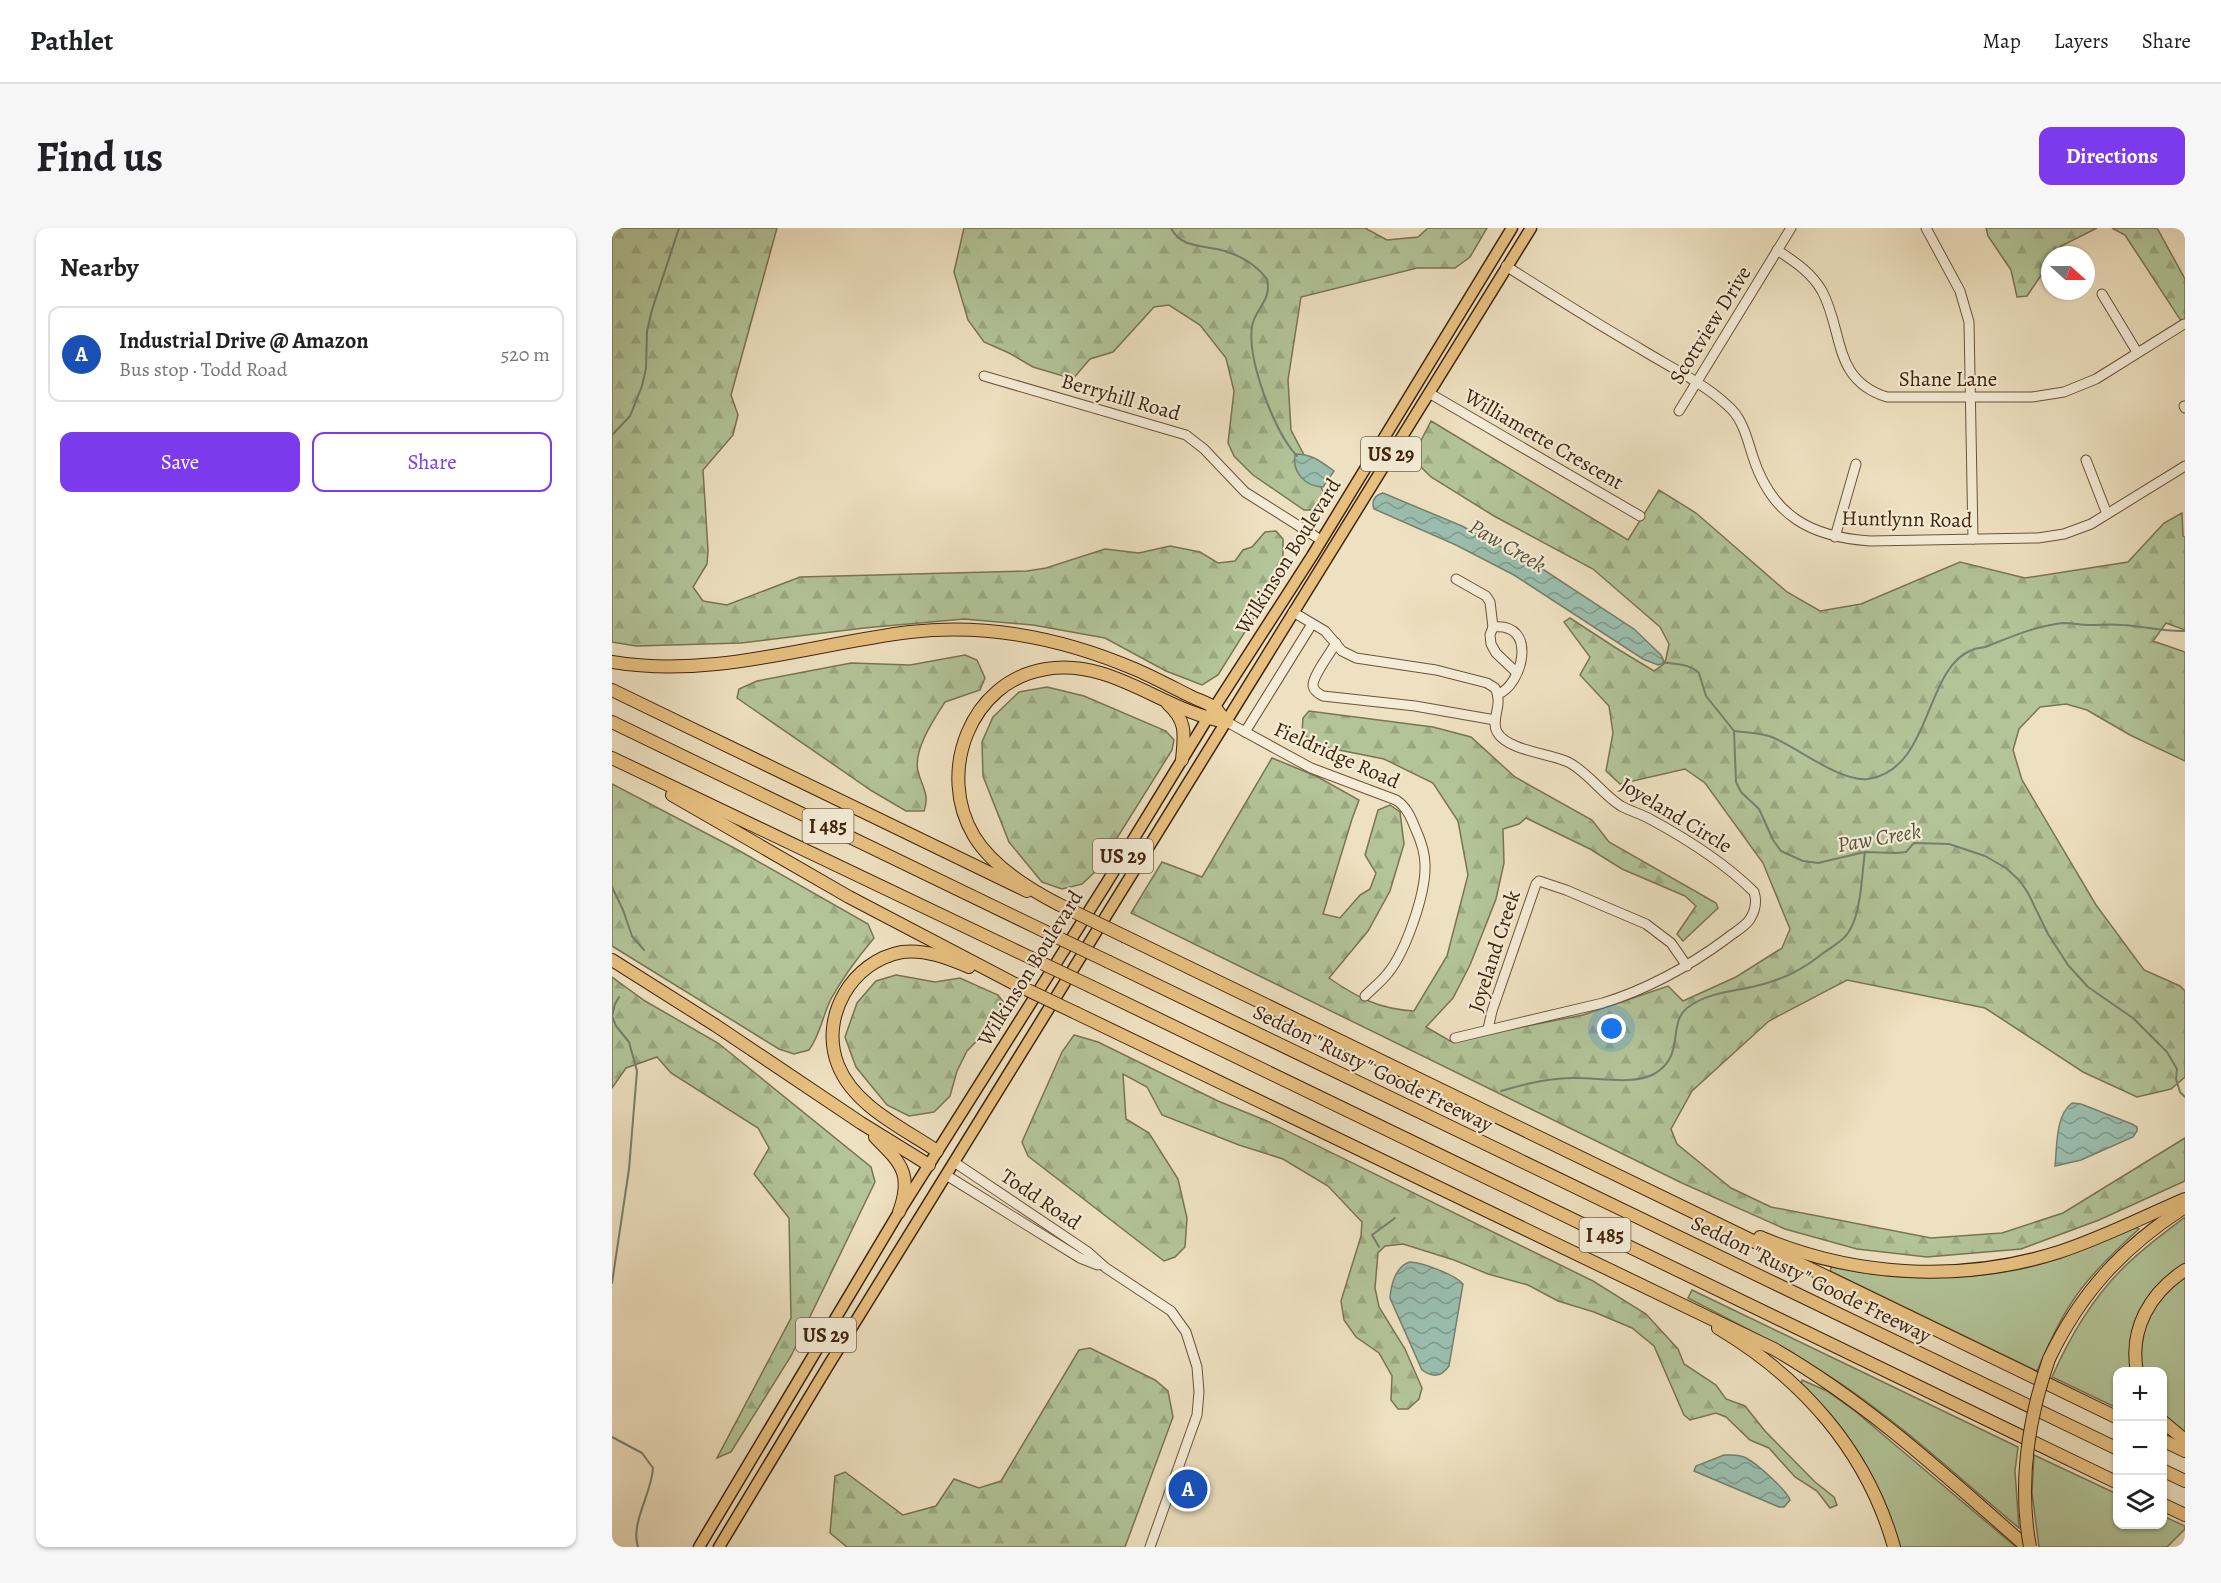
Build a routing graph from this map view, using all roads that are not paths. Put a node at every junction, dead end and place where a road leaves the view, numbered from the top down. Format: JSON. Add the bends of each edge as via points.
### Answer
{"nodes":[{"id":1,"x":1512,"y":228,"type":"edge"},
{"id":2,"x":1531,"y":228,"type":"edge"},
{"id":3,"x":1791,"y":228,"type":"edge"},
{"id":4,"x":1926,"y":228,"type":"edge"},
{"id":5,"x":1777,"y":250,"type":"junction"},
{"id":6,"x":1506,"y":266,"type":"junction"},
{"id":7,"x":2102,"y":294,"type":"dead end"},
{"id":8,"x":2184,"y":324,"type":"edge"},
{"id":9,"x":1443,"y":342,"type":"junction"},
{"id":10,"x":1455,"y":349,"type":"junction"},
{"id":11,"x":2137,"y":352,"type":"junction"},
{"id":12,"x":984,"y":376,"type":"dead end"},
{"id":13,"x":1695,"y":382,"type":"junction"},
{"id":14,"x":1429,"y":393,"type":"junction"},
{"id":15,"x":1972,"y":397,"type":"junction"},
{"id":16,"x":1678,"y":411,"type":"dead end"},
{"id":17,"x":2086,"y":460,"type":"dead end"},
{"id":18,"x":1856,"y":464,"type":"dead end"},
{"id":19,"x":2185,"y":466,"type":"edge"},
{"id":20,"x":2107,"y":514,"type":"junction"},
{"id":21,"x":1640,"y":516,"type":"dead end"},
{"id":22,"x":1835,"y":537,"type":"junction"},
{"id":23,"x":1973,"y":539,"type":"junction"},
{"id":24,"x":1321,"y":540,"type":"junction"},
{"id":25,"x":1456,"y":579,"type":"dead end"},
{"id":26,"x":1293,"y":612,"type":"junction"},
{"id":27,"x":1312,"y":624,"type":"junction"},
{"id":28,"x":1493,"y":627,"type":"junction"},
{"id":29,"x":1336,"y":644,"type":"junction"},
{"id":30,"x":612,"y":662,"type":"edge"},
{"id":31,"x":1516,"y":672,"type":"junction"},
{"id":32,"x":1252,"y":680,"type":"junction"},
{"id":33,"x":612,"y":690,"type":"edge"},
{"id":34,"x":1498,"y":694,"type":"junction"},
{"id":35,"x":1160,"y":698,"type":"junction"},
{"id":36,"x":1214,"y":708,"type":"junction"},
{"id":37,"x":1207,"y":719,"type":"junction"},
{"id":38,"x":1495,"y":720,"type":"junction"},
{"id":39,"x":612,"y":722,"type":"edge"},
{"id":40,"x":1227,"y":722,"type":"junction"},
{"id":41,"x":1245,"y":732,"type":"junction"},
{"id":42,"x":612,"y":759,"type":"edge"},
{"id":43,"x":1182,"y":760,"type":"junction"},
{"id":44,"x":1045,"y":897,"type":"junction"},
{"id":45,"x":612,"y":960,"type":"edge"},
{"id":46,"x":1687,"y":966,"type":"junction"},
{"id":47,"x":1015,"y":984,"type":"junction"},
{"id":48,"x":1365,"y":996,"type":"dead end"},
{"id":49,"x":1488,"y":1029,"type":"junction"},
{"id":50,"x":1455,"y":1038,"type":"dead end"},
{"id":51,"x":861,"y":1123,"type":"junction"},
{"id":52,"x":938,"y":1151,"type":"junction"},
{"id":53,"x":954,"y":1162,"type":"junction"},
{"id":54,"x":929,"y":1165,"type":"junction"},
{"id":55,"x":946,"y":1175,"type":"junction"},
{"id":56,"x":2185,"y":1199,"type":"edge"},
{"id":57,"x":2185,"y":1207,"type":"edge"},
{"id":58,"x":899,"y":1212,"type":"junction"},
{"id":59,"x":1708,"y":1218,"type":"junction"},
{"id":60,"x":1106,"y":1268,"type":"junction"},
{"id":61,"x":2185,"y":1270,"type":"edge"},
{"id":62,"x":1692,"y":1308,"type":"junction"},
{"id":63,"x":2137,"y":1367,"type":"edge"},
{"id":64,"x":2113,"y":1416,"type":"edge"},
{"id":65,"x":2167,"y":1424,"type":"edge"},
{"id":66,"x":2185,"y":1440,"type":"edge"},
{"id":67,"x":2167,"y":1442,"type":"edge"},
{"id":68,"x":2113,"y":1447,"type":"edge"},
{"id":69,"x":2185,"y":1451,"type":"edge"},
{"id":70,"x":2167,"y":1472,"type":"edge"},
{"id":71,"x":2113,"y":1480,"type":"edge"},
{"id":72,"x":2185,"y":1481,"type":"edge"},
{"id":73,"x":2167,"y":1506,"type":"edge"},
{"id":74,"x":2185,"y":1515,"type":"edge"},
{"id":75,"x":699,"y":1547,"type":"edge"},
{"id":76,"x":719,"y":1547,"type":"edge"},
{"id":77,"x":1150,"y":1547,"type":"edge"},
{"id":78,"x":1894,"y":1547,"type":"edge"},
{"id":79,"x":2029,"y":1547,"type":"edge"}],
"edges":[{"from":1,"to":9,"type":"main road","name":"Wilkinson Boulevard","number":"US 29"},
{"from":2,"to":6,"type":"main road","name":"Wilkinson Boulevard","number":"US 29"},
{"from":3,"to":5,"type":"street","name":"Scottview Drive"},
{"from":4,"to":15,"type":"street","via":[[1965,305],[1971,339]]},
{"from":5,"to":13,"type":"street","name":"Scottview Drive"},
{"from":5,"to":15,"type":"street","name":"Shane Lane","via":[[1803,267],[1821,289],[1846,364],[1863,386],[1887,397]]},
{"from":6,"to":10,"type":"main road","name":"Wilkinson Boulevard","number":"US 29"},
{"from":6,"to":13,"type":"street","name":"Huntlynn Road"},
{"from":7,"to":11,"type":"street"},
{"from":8,"to":11,"type":"street","name":"Shane Lane"},
{"from":9,"to":10,"type":"main road"},
{"from":9,"to":24,"type":"main road","name":"Wilkinson Boulevard","number":"US 29"},
{"from":10,"to":14,"type":"main road","name":"Wilkinson Boulevard","number":"US 29"},
{"from":11,"to":15,"type":"street","name":"Shane Lane","via":[[2096,379],[2064,392],[2032,397]]},
{"from":12,"to":24,"type":"street","name":"Berryhill Road","via":[[1186,435],[1245,492]]},
{"from":13,"to":16,"type":"street","name":"Scottview Drive"},
{"from":13,"to":22,"type":"street","name":"Huntlynn Road","via":[[1736,414],[1762,480],[1778,503],[1808,528]]},
{"from":14,"to":21,"type":"street","name":"Williamette Crescent"},
{"from":14,"to":26,"type":"main road","name":"Wilkinson Boulevard","number":"US 29"},
{"from":15,"to":23,"type":"street"},
{"from":17,"to":20,"type":"street"},
{"from":18,"to":22,"type":"street"},
{"from":19,"to":20,"type":"street","name":"Huntlynn Road"},
{"from":20,"to":23,"type":"street","name":"Huntlynn Road","via":[[2052,537]]},
{"from":22,"to":23,"type":"street","name":"Huntlynn Road"},
{"from":24,"to":32,"type":"main road","via":[[1323,550],[1274,633]]},
{"from":24,"to":36,"type":"main road","name":"Wilkinson Boulevard","number":"US 29"},
{"from":25,"to":28,"type":"street","via":[[1486,596]]},
{"from":26,"to":27,"type":"street"},
{"from":26,"to":32,"type":"main road","name":"Wilkinson Boulevard","number":"US 29"},
{"from":27,"to":29,"type":"street"},
{"from":27,"to":41,"type":"street"},
{"from":28,"to":31,"type":"street","via":[[1491,644]]},
{"from":28,"to":31,"type":"street","via":[[1503,626],[1518,635],[1522,658]]},
{"from":29,"to":34,"type":"street","via":[[1356,658],[1436,670],[1487,683]]},
{"from":29,"to":38,"type":"street","via":[[1314,679],[1313,686],[1323,696]]},
{"from":30,"to":36,"type":"highway","via":[[673,667],[710,665],[912,632],[984,631],[1042,638],[1096,654]]},
{"from":31,"to":34,"type":"street","via":[[1511,685]]},
{"from":32,"to":40,"type":"main road","name":"Wilkinson Boulevard","number":"US 29"},
{"from":33,"to":44,"type":"highway","via":[[1020,889]]},
{"from":34,"to":38,"type":"street"},
{"from":35,"to":37,"type":"highway"},
{"from":35,"to":43,"type":"highway","via":[[1180,717],[1184,728]]},
{"from":35,"to":44,"type":"highway","via":[[1095,672],[1045,669],[1005,686],[975,717],[958,761],[958,792],[966,822],[984,852]]},
{"from":36,"to":37,"type":"main road","name":"Wilkinson Boulevard","number":"US 29"},
{"from":36,"to":40,"type":"highway"},
{"from":37,"to":40,"type":"highway"},
{"from":37,"to":43,"type":"main road","name":"Wilkinson Boulevard","number":"US 29"},
{"from":38,"to":46,"type":"street","name":"Joyeland Circle","via":[[1504,740],[1568,762],[1620,805],[1724,864],[1754,892],[1755,904],[1749,920]]},
{"from":39,"to":68,"type":"highway","name":"Seddon \"Rusty\" Goode Freeway","number":"I 485","bridge":true},
{"from":40,"to":41,"type":"street","name":"Fieldridge Road"},
{"from":40,"to":53,"type":"main road","name":"Wilkinson Boulevard","number":"US 29"},
{"from":41,"to":48,"type":"street","name":"Fieldridge Road","via":[[1311,768],[1396,800],[1410,814],[1425,866],[1416,912],[1397,960]]},
{"from":42,"to":47,"type":"highway","via":[[849,897]]},
{"from":42,"to":71,"type":"highway","number":"I 485","bridge":true},
{"from":43,"to":52,"type":"main road","name":"Wilkinson Boulevard","number":"US 29"},
{"from":44,"to":59,"type":"highway","bridge":true},
{"from":45,"to":51,"type":"highway"},
{"from":46,"to":49,"type":"street","via":[[1647,987],[1603,1003]]},
{"from":46,"to":49,"type":"street","name":"Joyeland Creek","via":[[1671,943],[1646,924],[1539,881]]},
{"from":47,"to":52,"type":"highway","via":[[938,956],[901,952],[861,972],[840,1000],[834,1021],[834,1048],[846,1080],[869,1105]]},
{"from":47,"to":62,"type":"highway","bridge":true},
{"from":49,"to":50,"type":"street"},
{"from":51,"to":54,"type":"highway"},
{"from":51,"to":58,"type":"highway","via":[[905,1175],[905,1197]]},
{"from":52,"to":53,"type":"main road"},
{"from":52,"to":54,"type":"main road","name":"Wilkinson Boulevard","number":"US 29"},
{"from":53,"to":55,"type":"main road","name":"Wilkinson Boulevard","number":"US 29"},
{"from":53,"to":60,"type":"street","name":"Todd Road"},
{"from":54,"to":55,"type":"main road"},
{"from":54,"to":58,"type":"main road","name":"Wilkinson Boulevard","number":"US 29"},
{"from":55,"to":60,"type":"street","name":"Todd Road","via":[[1080,1258]]},
{"from":55,"to":76,"type":"main road","name":"Wilkinson Boulevard","number":"US 29"},
{"from":56,"to":59,"type":"highway","via":[[2058,1252],[1983,1269],[1928,1272],[1868,1267],[1819,1257]]},
{"from":57,"to":79,"type":"highway","bridge":true,"via":[[2148,1232],[2108,1269],[2073,1314],[2049,1359],[2026,1449],[2024,1498]]},
{"from":58,"to":75,"type":"main road","name":"Wilkinson Boulevard","number":"US 29"},
{"from":59,"to":64,"type":"highway"},
{"from":60,"to":77,"type":"street","name":"Todd Road","via":[[1171,1311],[1186,1332],[1197,1367],[1197,1415]]},
{"from":61,"to":63,"type":"highway","via":[[2162,1287],[2146,1309],[2136,1338]]},
{"from":62,"to":78,"type":"highway","via":[[1772,1364],[1814,1402],[1861,1466],[1883,1511]]},
{"from":62,"to":79,"type":"highway","via":[[1781,1353],[1852,1398]]},
{"from":65,"to":66,"type":"highway"},
{"from":67,"to":69,"type":"highway"},
{"from":70,"to":72,"type":"highway"},
{"from":73,"to":74,"type":"highway"}]}
